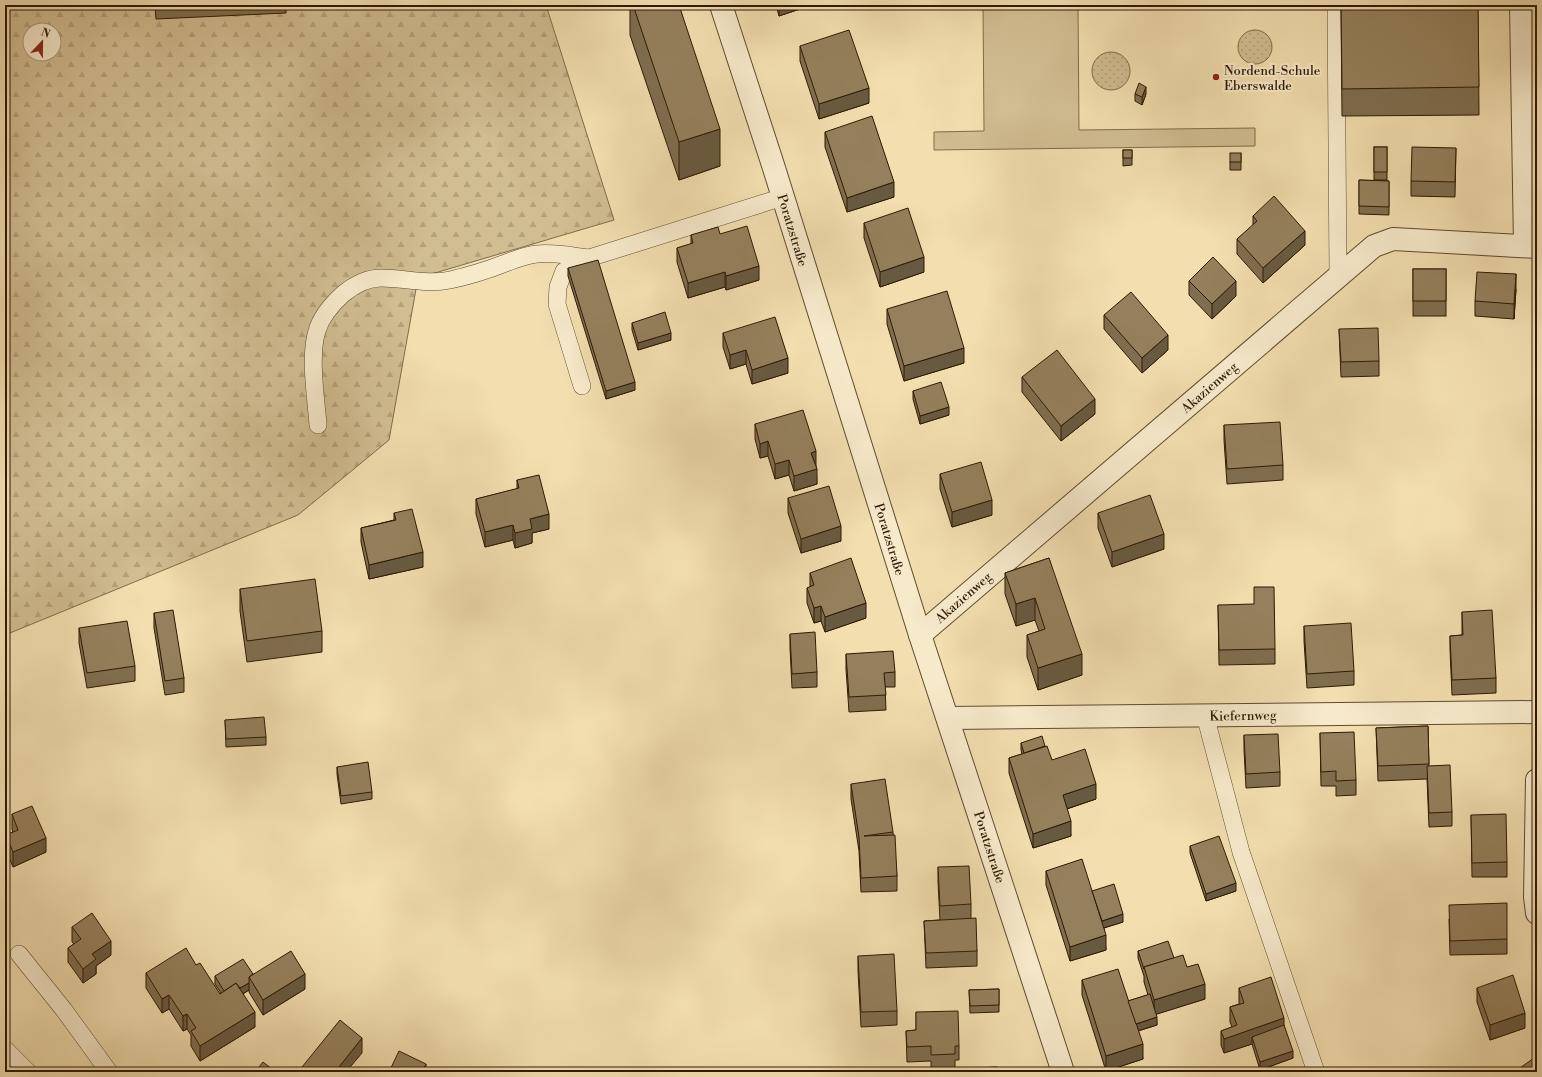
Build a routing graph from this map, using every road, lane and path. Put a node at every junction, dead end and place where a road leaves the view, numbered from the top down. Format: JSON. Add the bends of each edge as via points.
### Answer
{"nodes":[{"id":1,"x":721,"y":5,"type":"edge"},
{"id":2,"x":1336,"y":5,"type":"edge"},
{"id":3,"x":1521,"y":5,"type":"edge"},
{"id":4,"x":783,"y":197,"type":"junction"},
{"id":5,"x":1531,"y":247,"type":"edge"},
{"id":6,"x":589,"y":258,"type":"junction"},
{"id":7,"x":1338,"y":277,"type":"junction"},
{"id":8,"x":582,"y":386,"type":"dead end"},
{"id":9,"x":318,"y":425,"type":"dead end"},
{"id":10,"x":920,"y":635,"type":"junction"},
{"id":11,"x":1537,"y":712,"type":"edge"},
{"id":12,"x":1205,"y":715,"type":"junction"},
{"id":13,"x":948,"y":718,"type":"junction"},
{"id":14,"x":1537,"y":780,"type":"edge"},
{"id":15,"x":1537,"y":913,"type":"edge"},
{"id":16,"x":19,"y":954,"type":"dead end"},
{"id":17,"x":5,"y":1049,"type":"edge"},
{"id":18,"x":28,"y":1072,"type":"edge"},
{"id":19,"x":109,"y":1072,"type":"edge"},
{"id":20,"x":1063,"y":1072,"type":"edge"},
{"id":21,"x":1316,"y":1072,"type":"edge"}],
"edges":[{"from":1,"to":4,"type":"street","name":"Poratzstraße"},
{"from":2,"to":7,"type":"lane"},
{"from":3,"to":5,"type":"street"},
{"from":4,"to":6,"type":"lane"},
{"from":4,"to":10,"type":"street","name":"Poratzstraße"},
{"from":5,"to":7,"type":"street","name":"Akazienweg","via":[[1393,239],[1374,246]]},
{"from":6,"to":8,"type":"lane","via":[[564,271],[558,287],[558,304]]},
{"from":6,"to":9,"type":"lane","via":[[537,254],[448,281],[367,279],[351,288],[334,302],[317,331],[314,364]]},
{"from":7,"to":10,"type":"street","name":"Akazienweg"},
{"from":10,"to":13,"type":"street","name":"Poratzstraße"},
{"from":11,"to":12,"type":"street","name":"Kiefernweg"},
{"from":12,"to":13,"type":"street","name":"Kiefernweg"},
{"from":12,"to":21,"type":"lane","via":[[1241,852]]},
{"from":13,"to":20,"type":"street","name":"Poratzstraße"},
{"from":14,"to":15,"type":"street"},
{"from":16,"to":19,"type":"lane"},
{"from":17,"to":18,"type":"lane"}]}
